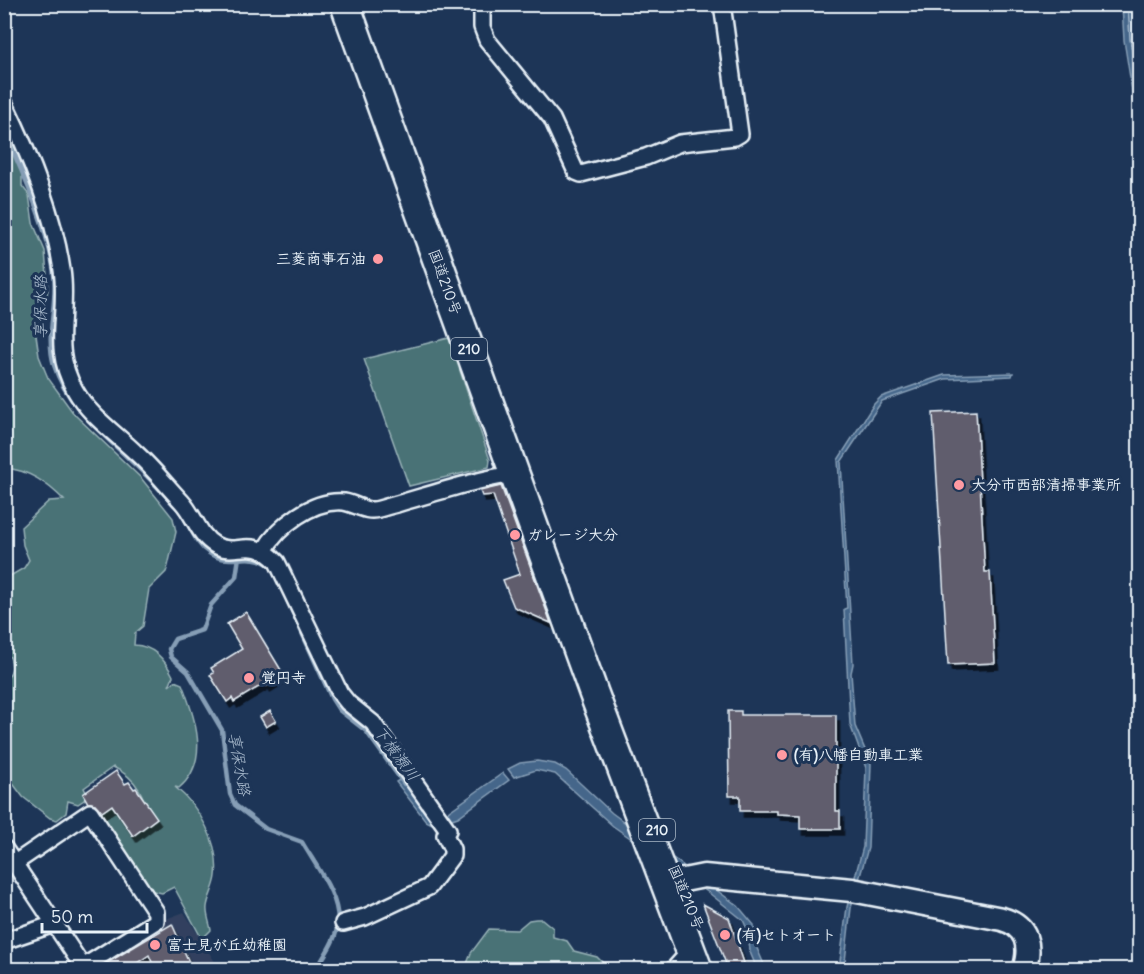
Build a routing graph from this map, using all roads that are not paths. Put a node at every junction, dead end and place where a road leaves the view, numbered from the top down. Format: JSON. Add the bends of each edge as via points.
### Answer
{"nodes":[{"id":1,"x":345,"y":4,"type":"edge"},
{"id":2,"x":482,"y":4,"type":"edge"},
{"id":3,"x":722,"y":4,"type":"edge"},
{"id":4,"x":4,"y":102,"type":"edge"},
{"id":5,"x":514,"y":474,"type":"junction"},
{"id":6,"x":264,"y":551,"type":"junction"},
{"id":7,"x":594,"y":694,"type":"junction"},
{"id":8,"x":4,"y":848,"type":"edge"},
{"id":9,"x":15,"y":863,"type":"junction"},
{"id":10,"x":679,"y":881,"type":"junction"},
{"id":11,"x":343,"y":923,"type":"dead end"},
{"id":12,"x":54,"y":924,"type":"junction"},
{"id":13,"x":4,"y":941,"type":"edge"},
{"id":14,"x":687,"y":963,"type":"edge"},
{"id":15,"x":84,"y":968,"type":"edge"},
{"id":16,"x":716,"y":969,"type":"edge"},
{"id":17,"x":1024,"y":969,"type":"edge"}],
"edges":[{"from":1,"to":5,"type":"highway","name":"国道210号","number":"210"},
{"from":2,"to":3,"type":"street","via":[[482,27],[489,45],[548,113],[576,172],[581,174],[646,157],[680,143],[740,134]]},
{"from":4,"to":6,"type":"street","via":[[30,158],[60,260],[64,290],[60,348],[74,387],[86,405],[188,508],[209,541],[218,546],[250,546]]},
{"from":5,"to":6,"type":"street","via":[[447,488],[373,510],[342,502],[324,505],[288,523]]},
{"from":5,"to":7,"type":"highway","name":"国道210号","number":"210"},
{"from":6,"to":11,"type":"street","via":[[283,570],[344,698],[373,723],[448,830],[445,835],[452,856],[433,884],[380,911]]},
{"from":7,"to":10,"type":"highway","name":"国道210号","number":"210"},
{"from":7,"to":14,"type":"highway","name":"国道210号","number":"210"},
{"from":8,"to":9,"type":"street"},
{"from":9,"to":12,"type":"street"},
{"from":9,"to":15,"type":"street","via":[[90,812],[156,912],[156,921]]},
{"from":10,"to":16,"type":"highway","name":"国道210号","number":"210"},
{"from":10,"to":17,"type":"street","via":[[704,876],[852,890],[1002,919],[1024,932],[1028,950]]},
{"from":12,"to":13,"type":"street"},
{"from":12,"to":15,"type":"street"}]}
